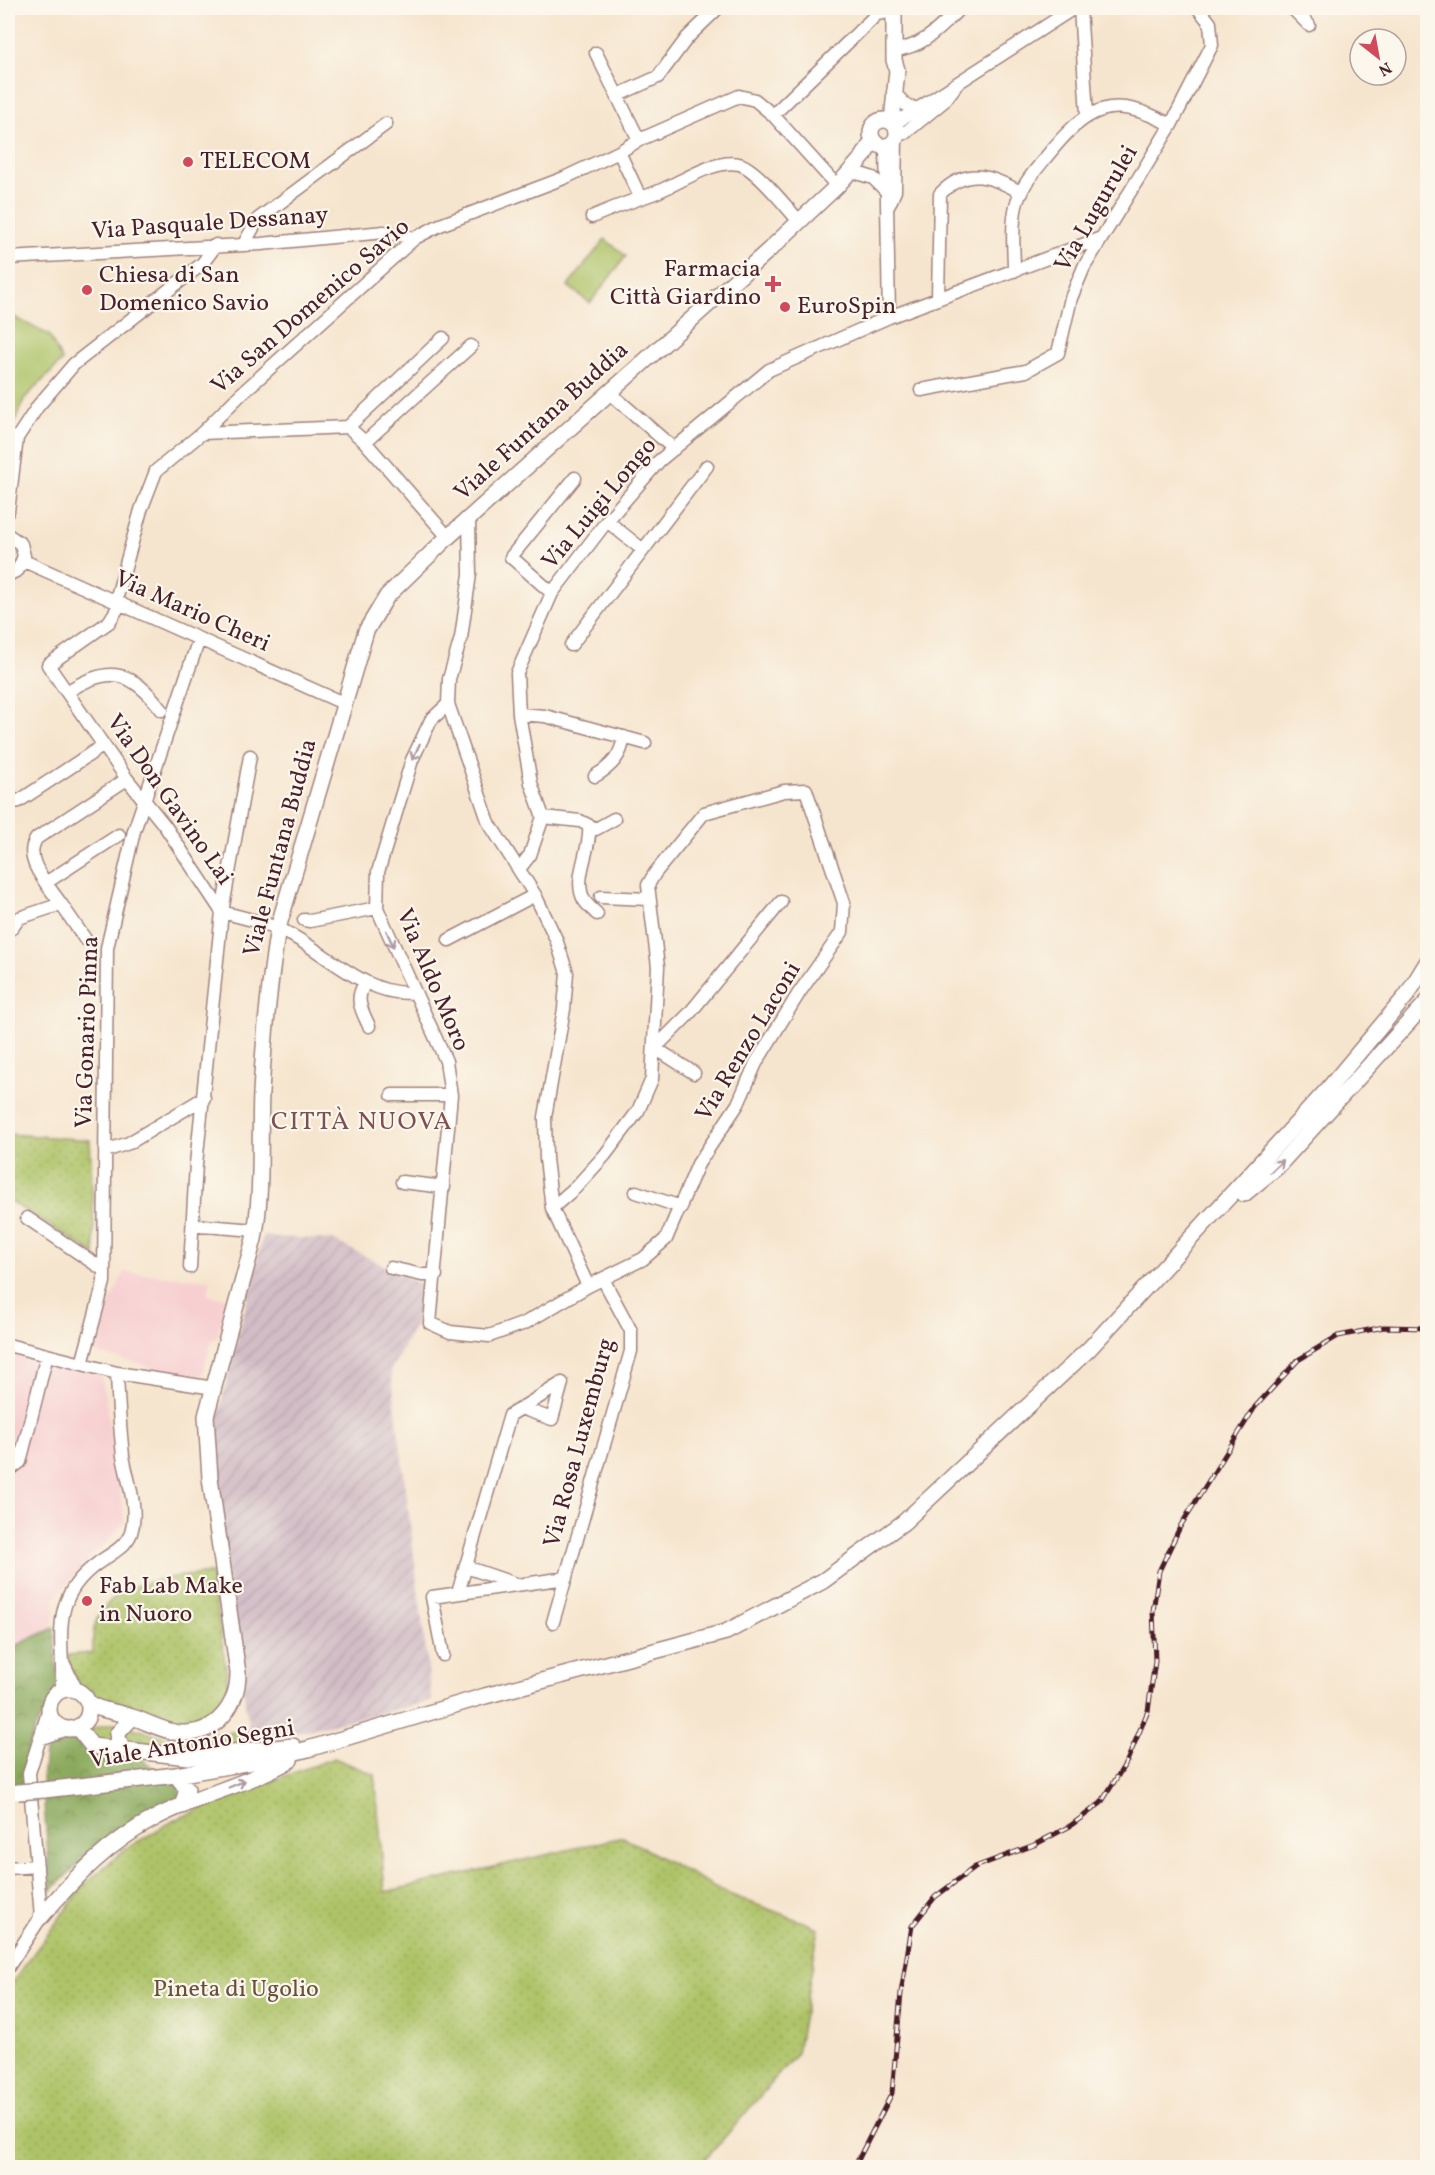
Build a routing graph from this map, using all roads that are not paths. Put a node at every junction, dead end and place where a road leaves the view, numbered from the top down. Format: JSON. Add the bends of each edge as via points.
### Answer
{"nodes":[{"id":1,"x":718,"y":8,"type":"edge"},
{"id":2,"x":960,"y":8,"type":"edge"},
{"id":3,"x":1074,"y":8,"type":"edge"},
{"id":4,"x":1080,"y":8,"type":"edge"},
{"id":5,"x":1197,"y":8,"type":"edge"},
{"id":6,"x":1292,"y":8,"type":"edge"},
{"id":7,"x":894,"y":9,"type":"edge"},
{"id":8,"x":1309,"y":25,"type":"dead end"},
{"id":9,"x":596,"y":53,"type":"dead end"},
{"id":10,"x":894,"y":55,"type":"junction"},
{"id":11,"x":954,"y":87,"type":"junction"},
{"id":12,"x":893,"y":92,"type":"junction"},
{"id":13,"x":618,"y":95,"type":"junction"},
{"id":14,"x":919,"y":109,"type":"junction"},
{"id":15,"x":1087,"y":114,"type":"junction"},
{"id":16,"x":773,"y":115,"type":"junction"},
{"id":17,"x":386,"y":124,"type":"dead end"},
{"id":18,"x":1172,"y":125,"type":"junction"},
{"id":19,"x":887,"y":134,"type":"junction"},
{"id":20,"x":639,"y":140,"type":"junction"},
{"id":21,"x":620,"y":152,"type":"junction"},
{"id":22,"x":856,"y":173,"type":"junction"},
{"id":23,"x":837,"y":186,"type":"junction"},
{"id":24,"x":886,"y":191,"type":"junction"},
{"id":25,"x":1022,"y":193,"type":"junction"},
{"id":26,"x":640,"y":197,"type":"junction"},
{"id":27,"x":889,"y":207,"type":"junction"},
{"id":28,"x":592,"y":217,"type":"dead end"},
{"id":29,"x":799,"y":221,"type":"junction"},
{"id":30,"x":415,"y":238,"type":"junction"},
{"id":31,"x":1101,"y":238,"type":"junction"},
{"id":32,"x":216,"y":244,"type":"junction"},
{"id":33,"x":244,"y":244,"type":"junction"},
{"id":34,"x":8,"y":258,"type":"edge"},
{"id":35,"x":1014,"y":271,"type":"junction"},
{"id":36,"x":938,"y":299,"type":"junction"},
{"id":37,"x":889,"y":317,"type":"junction"},
{"id":38,"x":443,"y":338,"type":"dead end"},
{"id":39,"x":471,"y":346,"type":"dead end"},
{"id":40,"x":921,"y":390,"type":"dead end"},
{"id":41,"x":609,"y":393,"type":"junction"},
{"id":42,"x":348,"y":427,"type":"junction"},
{"id":43,"x":202,"y":433,"type":"junction"},
{"id":44,"x":365,"y":442,"type":"junction"},
{"id":45,"x":674,"y":449,"type":"junction"},
{"id":46,"x":707,"y":466,"type":"dead end"},
{"id":47,"x":575,"y":478,"type":"dead end"},
{"id":48,"x":8,"y":511,"type":"edge"},
{"id":49,"x":469,"y":518,"type":"junction"},
{"id":50,"x":607,"y":521,"type":"junction"},
{"id":51,"x":8,"y":535,"type":"edge"},
{"id":52,"x":448,"y":537,"type":"junction"},
{"id":53,"x":643,"y":550,"type":"junction"},
{"id":54,"x":24,"y":561,"type":"junction"},
{"id":55,"x":8,"y":575,"type":"edge"},
{"id":56,"x":552,"y":593,"type":"junction"},
{"id":57,"x":119,"y":602,"type":"junction"},
{"id":58,"x":199,"y":639,"type":"junction"},
{"id":59,"x":571,"y":645,"type":"dead end"},
{"id":60,"x":67,"y":692,"type":"junction"},
{"id":61,"x":343,"y":703,"type":"junction"},
{"id":62,"x":448,"y":704,"type":"junction"},
{"id":63,"x":162,"y":710,"type":"dead end"},
{"id":64,"x":519,"y":714,"type":"junction"},
{"id":65,"x":624,"y":737,"type":"junction"},
{"id":66,"x":645,"y":743,"type":"dead end"},
{"id":67,"x":104,"y":745,"type":"junction"},
{"id":68,"x":250,"y":756,"type":"dead end"},
{"id":69,"x":596,"y":776,"type":"dead end"},
{"id":70,"x":127,"y":779,"type":"junction"},
{"id":71,"x":144,"y":802,"type":"junction"},
{"id":72,"x":8,"y":803,"type":"edge"},
{"id":73,"x":543,"y":817,"type":"junction"},
{"id":74,"x":614,"y":819,"type":"dead end"},
{"id":75,"x":589,"y":826,"type":"junction"},
{"id":76,"x":119,"y":835,"type":"dead end"},
{"id":77,"x":519,"y":869,"type":"junction"},
{"id":78,"x":47,"y":882,"type":"junction"},
{"id":79,"x":535,"y":895,"type":"junction"},
{"id":80,"x":601,"y":897,"type":"dead end"},
{"id":81,"x":649,"y":899,"type":"junction"},
{"id":82,"x":781,"y":902,"type":"dead end"},
{"id":83,"x":61,"y":904,"type":"junction"},
{"id":84,"x":377,"y":908,"type":"junction"},
{"id":85,"x":222,"y":912,"type":"junction"},
{"id":86,"x":597,"y":914,"type":"dead end"},
{"id":87,"x":304,"y":920,"type":"dead end"},
{"id":88,"x":12,"y":928,"type":"dead end"},
{"id":89,"x":278,"y":928,"type":"junction"},
{"id":90,"x":85,"y":939,"type":"dead end"},
{"id":91,"x":449,"y":940,"type":"dead end"},
{"id":92,"x":1428,"y":961,"type":"edge"},
{"id":93,"x":366,"y":982,"type":"junction"},
{"id":94,"x":414,"y":992,"type":"junction"},
{"id":95,"x":1428,"y":1001,"type":"edge"},
{"id":96,"x":655,"y":1018,"type":"junction"},
{"id":97,"x":681,"y":1020,"type":"junction"},
{"id":98,"x":369,"y":1026,"type":"dead end"},
{"id":99,"x":655,"y":1048,"type":"junction"},
{"id":100,"x":694,"y":1073,"type":"dead end"},
{"id":101,"x":392,"y":1095,"type":"dead end"},
{"id":102,"x":451,"y":1095,"type":"junction"},
{"id":103,"x":204,"y":1098,"type":"junction"},
{"id":104,"x":105,"y":1151,"type":"junction"},
{"id":105,"x":402,"y":1182,"type":"dead end"},
{"id":106,"x":444,"y":1187,"type":"junction"},
{"id":107,"x":636,"y":1192,"type":"dead end"},
{"id":108,"x":681,"y":1207,"type":"junction"},
{"id":109,"x":552,"y":1208,"type":"junction"},
{"id":110,"x":27,"y":1218,"type":"dead end"},
{"id":111,"x":193,"y":1225,"type":"junction"},
{"id":112,"x":255,"y":1230,"type":"junction"},
{"id":113,"x":1201,"y":1231,"type":"junction"},
{"id":114,"x":190,"y":1267,"type":"dead end"},
{"id":115,"x":391,"y":1268,"type":"dead end"},
{"id":116,"x":104,"y":1270,"type":"junction"},
{"id":117,"x":436,"y":1275,"type":"junction"},
{"id":118,"x":603,"y":1279,"type":"junction"},
{"id":119,"x":588,"y":1286,"type":"junction"},
{"id":120,"x":8,"y":1345,"type":"edge"},
{"id":121,"x":47,"y":1355,"type":"junction"},
{"id":122,"x":82,"y":1364,"type":"junction"},
{"id":123,"x":117,"y":1373,"type":"junction"},
{"id":124,"x":214,"y":1388,"type":"junction"},
{"id":125,"x":521,"y":1408,"type":"junction"},
{"id":126,"x":8,"y":1471,"type":"edge"},
{"id":127,"x":466,"y":1567,"type":"junction"},
{"id":128,"x":566,"y":1578,"type":"junction"},
{"id":129,"x":518,"y":1585,"type":"junction"},
{"id":130,"x":458,"y":1593,"type":"junction"},
{"id":131,"x":553,"y":1622,"type":"dead end"},
{"id":132,"x":443,"y":1655,"type":"dead end"},
{"id":133,"x":62,"y":1657,"type":"junction"},
{"id":134,"x":77,"y":1690,"type":"junction"},
{"id":135,"x":56,"y":1694,"type":"junction"},
{"id":136,"x":88,"y":1703,"type":"junction"},
{"id":137,"x":49,"y":1709,"type":"junction"},
{"id":138,"x":129,"y":1721,"type":"junction"},
{"id":139,"x":77,"y":1725,"type":"junction"},
{"id":140,"x":156,"y":1727,"type":"junction"},
{"id":141,"x":39,"y":1739,"type":"junction"},
{"id":142,"x":308,"y":1749,"type":"junction"},
{"id":143,"x":122,"y":1750,"type":"junction"},
{"id":144,"x":176,"y":1775,"type":"junction"},
{"id":145,"x":13,"y":1792,"type":"edge"},
{"id":146,"x":182,"y":1806,"type":"junction"},
{"id":147,"x":37,"y":1866,"type":"junction"},
{"id":148,"x":8,"y":1868,"type":"edge"},
{"id":149,"x":41,"y":1917,"type":"junction"},
{"id":150,"x":8,"y":1967,"type":"edge"}],
"edges":[{"from":1,"to":13,"type":"street","via":[[687,38],[658,77]]},
{"from":2,"to":10,"type":"street","via":[[924,42]]},
{"from":3,"to":11,"type":"street"},
{"from":4,"to":15,"type":"street"},
{"from":5,"to":18,"type":"street","name":"Via Lugurulei","via":[[1210,23],[1212,45]]},
{"from":6,"to":8,"type":"street"},
{"from":7,"to":10,"type":"main road"},
{"from":7,"to":16,"type":"street","via":[[877,14]]},
{"from":9,"to":13,"type":"street"},
{"from":10,"to":12,"type":"main road","via":[[897,70]]},
{"from":10,"to":19,"type":"main road","via":[[887,73]]},
{"from":11,"to":14,"type":"street"},
{"from":11,"to":19,"type":"street","via":[[944,101],[905,133]]},
{"from":12,"to":14,"type":"street","via":[[907,106]]},
{"from":12,"to":19,"type":"main road"},
{"from":13,"to":20,"type":"street"},
{"from":14,"to":19,"type":"street"},
{"from":15,"to":18,"type":"street","name":"Via Lugurulei","via":[[1122,106],[1146,111]]},
{"from":15,"to":25,"type":"street","name":"Via Lugurulei","via":[[1064,135]]},
{"from":16,"to":20,"type":"street","name":"Via San Domenico Savio","via":[[755,100],[739,96]]},
{"from":16,"to":23,"type":"street","name":"Via San Domenico Savio"},
{"from":17,"to":33,"type":"street","via":[[258,219]]},
{"from":18,"to":31,"type":"street","name":"Via Lugurulei"},
{"from":19,"to":22,"type":"main road","name":"Viale Funtana Buddia"},
{"from":19,"to":23,"type":"main road","name":"Viale Funtana Buddia"},
{"from":19,"to":24,"type":"street"},
{"from":19,"to":27,"type":"street","via":[[895,190]]},
{"from":20,"to":21,"type":"street","name":"Via San Domenico Savio"},
{"from":21,"to":26,"type":"street"},
{"from":21,"to":30,"type":"street","name":"Via San Domenico Savio"},
{"from":22,"to":23,"type":"main road","name":"Viale Funtana Buddia"},
{"from":22,"to":24,"type":"street","via":[[873,178]]},
{"from":23,"to":29,"type":"main road","name":"Viale Funtana Buddia"},
{"from":24,"to":27,"type":"street"},
{"from":25,"to":35,"type":"street","name":"Via Lugurulei","via":[[1016,206]]},
{"from":25,"to":36,"type":"street","via":[[1000,180],[975,176],[952,182],[940,194]]},
{"from":26,"to":28,"type":"street"},
{"from":26,"to":29,"type":"street","via":[[715,166],[740,164],[754,173]]},
{"from":27,"to":37,"type":"street"},
{"from":29,"to":41,"type":"main road","name":"Viale Funtana Buddia"},
{"from":30,"to":33,"type":"street","name":"Via Pasquale Dessanay","via":[[384,232]]},
{"from":30,"to":43,"type":"street","name":"Via San Domenico Savio"},
{"from":31,"to":35,"type":"street","name":"Via Luigi Longo"},
{"from":31,"to":40,"type":"street","name":"Via Lugurulei","via":[[1071,298],[1058,353],[1026,371]]},
{"from":32,"to":33,"type":"street","name":"Via Pasquale Dessanay"},
{"from":32,"to":34,"type":"street","name":"Via Pasquale Dessanay"},
{"from":32,"to":48,"type":"street","via":[[202,264],[74,364],[38,406],[17,438]]},
{"from":35,"to":36,"type":"street","name":"Via Luigi Longo"},
{"from":36,"to":37,"type":"street","name":"Via Luigi Longo"},
{"from":37,"to":45,"type":"street","name":"Via Luigi Longo","via":[[769,370]]},
{"from":38,"to":42,"type":"street"},
{"from":39,"to":44,"type":"street"},
{"from":41,"to":45,"type":"street"},
{"from":41,"to":49,"type":"main road","name":"Viale Funtana Buddia"},
{"from":42,"to":43,"type":"street"},
{"from":42,"to":44,"type":"street"},
{"from":43,"to":57,"type":"street","name":"Via San Domenico Savio","via":[[156,471],[141,510]]},
{"from":44,"to":52,"type":"street"},
{"from":45,"to":50,"type":"street","name":"Via Luigi Longo","via":[[659,460]]},
{"from":46,"to":53,"type":"street"},
{"from":47,"to":56,"type":"street","via":[[511,557]]},
{"from":49,"to":52,"type":"main road","name":"Viale Funtana Buddia"},
{"from":49,"to":62,"type":"street","via":[[470,574],[449,679]]},
{"from":50,"to":53,"type":"street"},
{"from":50,"to":56,"type":"street","name":"Via Luigi Longo"},
{"from":51,"to":54,"type":"street","via":[[21,543]]},
{"from":52,"to":61,"type":"main road","name":"Viale Funtana Buddia","via":[[379,607],[366,631]]},
{"from":53,"to":59,"type":"street"},
{"from":54,"to":55,"type":"street"},
{"from":54,"to":57,"type":"street","name":"Via Mario Cheri"},
{"from":56,"to":64,"type":"street","name":"Via Luigi Longo","via":[[518,673]]},
{"from":57,"to":58,"type":"street","name":"Via Mario Cheri"},
{"from":57,"to":60,"type":"street","name":"Via Don Gavino Lai","via":[[109,622],[48,665]]},
{"from":58,"to":61,"type":"street","name":"Via Mario Cheri"},
{"from":58,"to":71,"type":"street","name":"Via Gonario Pinna"},
{"from":60,"to":63,"type":"street","via":[[86,680],[116,675],[140,684]]},
{"from":60,"to":67,"type":"street","name":"Via Don Gavino Lai"},
{"from":61,"to":89,"type":"main road","name":"Viale Funtana Buddia"},
{"from":62,"to":77,"type":"street","via":[[489,823]]},
{"from":62,"to":84,"type":"street","name":"Via Aldo Moro","one_way":true,"via":[[431,720],[412,760],[378,872]]},
{"from":64,"to":65,"type":"street","via":[[545,716]]},
{"from":64,"to":73,"type":"street","name":"Via Luigi Longo","via":[[531,783]]},
{"from":65,"to":66,"type":"street"},
{"from":65,"to":69,"type":"street","via":[[622,752],[615,762]]},
{"from":67,"to":70,"type":"street","name":"Via Don Gavino Lai"},
{"from":67,"to":72,"type":"street","via":[[19,801]]},
{"from":68,"to":85,"type":"street"},
{"from":70,"to":71,"type":"street","name":"Via Don Gavino Lai"},
{"from":70,"to":78,"type":"street","via":[[37,838],[31,850],[33,861]]},
{"from":71,"to":85,"type":"street","name":"Via Don Gavino Lai","via":[[165,826]]},
{"from":71,"to":104,"type":"street","name":"Via Gonario Pinna","via":[[107,948]]},
{"from":73,"to":75,"type":"street","via":[[580,821]]},
{"from":73,"to":77,"type":"street","via":[[530,855]]},
{"from":74,"to":75,"type":"street","via":[[596,829]]},
{"from":75,"to":86,"type":"street","via":[[582,888],[584,900]]},
{"from":76,"to":78,"type":"street"},
{"from":77,"to":79,"type":"street"},
{"from":78,"to":83,"type":"street"},
{"from":79,"to":91,"type":"street"},
{"from":79,"to":109,"type":"street","via":[[567,973],[545,1117]]},
{"from":80,"to":81,"type":"street"},
{"from":81,"to":96,"type":"street","name":"Via Renzo Laconi","via":[[658,967]]},
{"from":81,"to":108,"type":"street","name":"Via Renzo Laconi","via":[[648,885],[655,873],[704,813],[784,791],[806,790],[844,903],[842,932],[756,1063],[738,1104],[698,1164]]},
{"from":82,"to":97,"type":"street"},
{"from":83,"to":88,"type":"street","via":[[19,918]]},
{"from":83,"to":90,"type":"street"},
{"from":84,"to":87,"type":"street"},
{"from":84,"to":94,"type":"street","name":"Via Aldo Moro","one_way":true},
{"from":85,"to":89,"type":"street","name":"Via Don Gavino Lai"},
{"from":85,"to":103,"type":"street"},
{"from":89,"to":93,"type":"street","name":"Via Don Gavino Lai"},
{"from":89,"to":112,"type":"main road","name":"Viale Funtana Buddia","via":[[261,1093],[259,1212]]},
{"from":92,"to":113,"type":"main road","via":[[1407,995],[1335,1081]]},
{"from":93,"to":94,"type":"street","name":"Via Don Gavino Lai","via":[[403,994]]},
{"from":93,"to":98,"type":"street","via":[[358,1001]]},
{"from":94,"to":102,"type":"street","name":"Via Aldo Moro","via":[[446,1061]]},
{"from":113,"to":95,"type":"main road","one_way":true,"via":[[1276,1167]]},
{"from":96,"to":97,"type":"street","via":[[668,1023]]},
{"from":96,"to":99,"type":"street","name":"Via Renzo Laconi"},
{"from":97,"to":99,"type":"street"},
{"from":99,"to":100,"type":"street","name":"Via Renzo Laconi"},
{"from":99,"to":109,"type":"street","name":"Via Renzo Laconi","via":[[652,1078],[638,1111],[583,1179]]},
{"from":101,"to":102,"type":"street"},
{"from":102,"to":106,"type":"street","name":"Via Aldo Moro"},
{"from":103,"to":104,"type":"street","via":[[129,1143]]},
{"from":103,"to":111,"type":"street"},
{"from":104,"to":116,"type":"street","name":"Via Gonario Pinna"},
{"from":105,"to":106,"type":"street"},
{"from":106,"to":117,"type":"street","name":"Via Aldo Moro"},
{"from":107,"to":108,"type":"street"},
{"from":108,"to":118,"type":"street","via":[[666,1239],[643,1259]]},
{"from":109,"to":119,"type":"street"},
{"from":110,"to":116,"type":"street"},
{"from":111,"to":112,"type":"street"},
{"from":111,"to":114,"type":"street"},
{"from":112,"to":124,"type":"main road","name":"Viale Funtana Buddia"},
{"from":113,"to":142,"type":"main road","name":"Viale Antonio Segni","via":[[1089,1349],[999,1435],[904,1522],[823,1581],[726,1632],[485,1696]]},
{"from":115,"to":117,"type":"street"},
{"from":116,"to":122,"type":"street","name":"Via Gonario Pinna"},
{"from":117,"to":119,"type":"street","name":"Via Aldo Moro","via":[[430,1323],[450,1332],[489,1336],[525,1323]]},
{"from":118,"to":119,"type":"street"},
{"from":118,"to":128,"type":"street","name":"Via Rosa Luxemburg","via":[[631,1331],[631,1351]]},
{"from":120,"to":121,"type":"street"},
{"from":121,"to":122,"type":"street"},
{"from":121,"to":126,"type":"street","via":[[20,1462]]},
{"from":122,"to":123,"type":"street"},
{"from":123,"to":124,"type":"street"},
{"from":123,"to":133,"type":"street","via":[[123,1457],[134,1524],[122,1545],[91,1568],[65,1600],[59,1637]]},
{"from":124,"to":140,"type":"main road","name":"Viale Funtana Buddia","via":[[206,1416],[207,1442],[238,1685],[228,1711],[216,1724],[182,1734]]},
{"from":125,"to":125,"type":"street","via":[[562,1383],[552,1419]]},
{"from":125,"to":127,"type":"street","via":[[510,1415]]},
{"from":127,"to":129,"type":"street"},
{"from":127,"to":130,"type":"street"},
{"from":128,"to":129,"type":"street"},
{"from":128,"to":131,"type":"street","name":"Via Rosa Luxemburg"},
{"from":129,"to":130,"type":"street"},
{"from":130,"to":132,"type":"street","via":[[432,1597]]},
{"from":133,"to":134,"type":"street"},
{"from":133,"to":135,"type":"street","via":[[62,1688]]},
{"from":134,"to":135,"type":"main road","via":[[66,1689]]},
{"from":134,"to":136,"type":"main road"},
{"from":135,"to":137,"type":"main road"},
{"from":136,"to":139,"type":"main road"},
{"from":136,"to":140,"type":"main road","name":"Viale Funtana Buddia"},
{"from":137,"to":139,"type":"main road","via":[[52,1720]]},
{"from":137,"to":141,"type":"street"},
{"from":138,"to":139,"type":"main road","name":"Viale Funtana Buddia"},
{"from":138,"to":140,"type":"main road","name":"Viale Funtana Buddia"},
{"from":138,"to":143,"type":"main road","via":[[117,1734]]},
{"from":139,"to":141,"type":"street","name":"Viale Funtana Buddia"},
{"from":139,"to":143,"type":"main road","via":[[88,1744]]},
{"from":141,"to":147,"type":"street","via":[[29,1773]]},
{"from":142,"to":143,"type":"main road","via":[[288,1745],[188,1757]]},
{"from":142,"to":144,"type":"main road","name":"Viale Antonio Segni"},
{"from":146,"to":142,"type":"main road","one_way":true,"via":[[281,1765]]},
{"from":144,"to":145,"type":"main road","name":"Viale Antonio Segni","bridge":true},
{"from":144,"to":146,"type":"main road","via":[[187,1789]]},
{"from":146,"to":149,"type":"main road","via":[[154,1818],[99,1855]]},
{"from":147,"to":148,"type":"street"},
{"from":147,"to":149,"type":"street"},
{"from":149,"to":150,"type":"street"}]}
